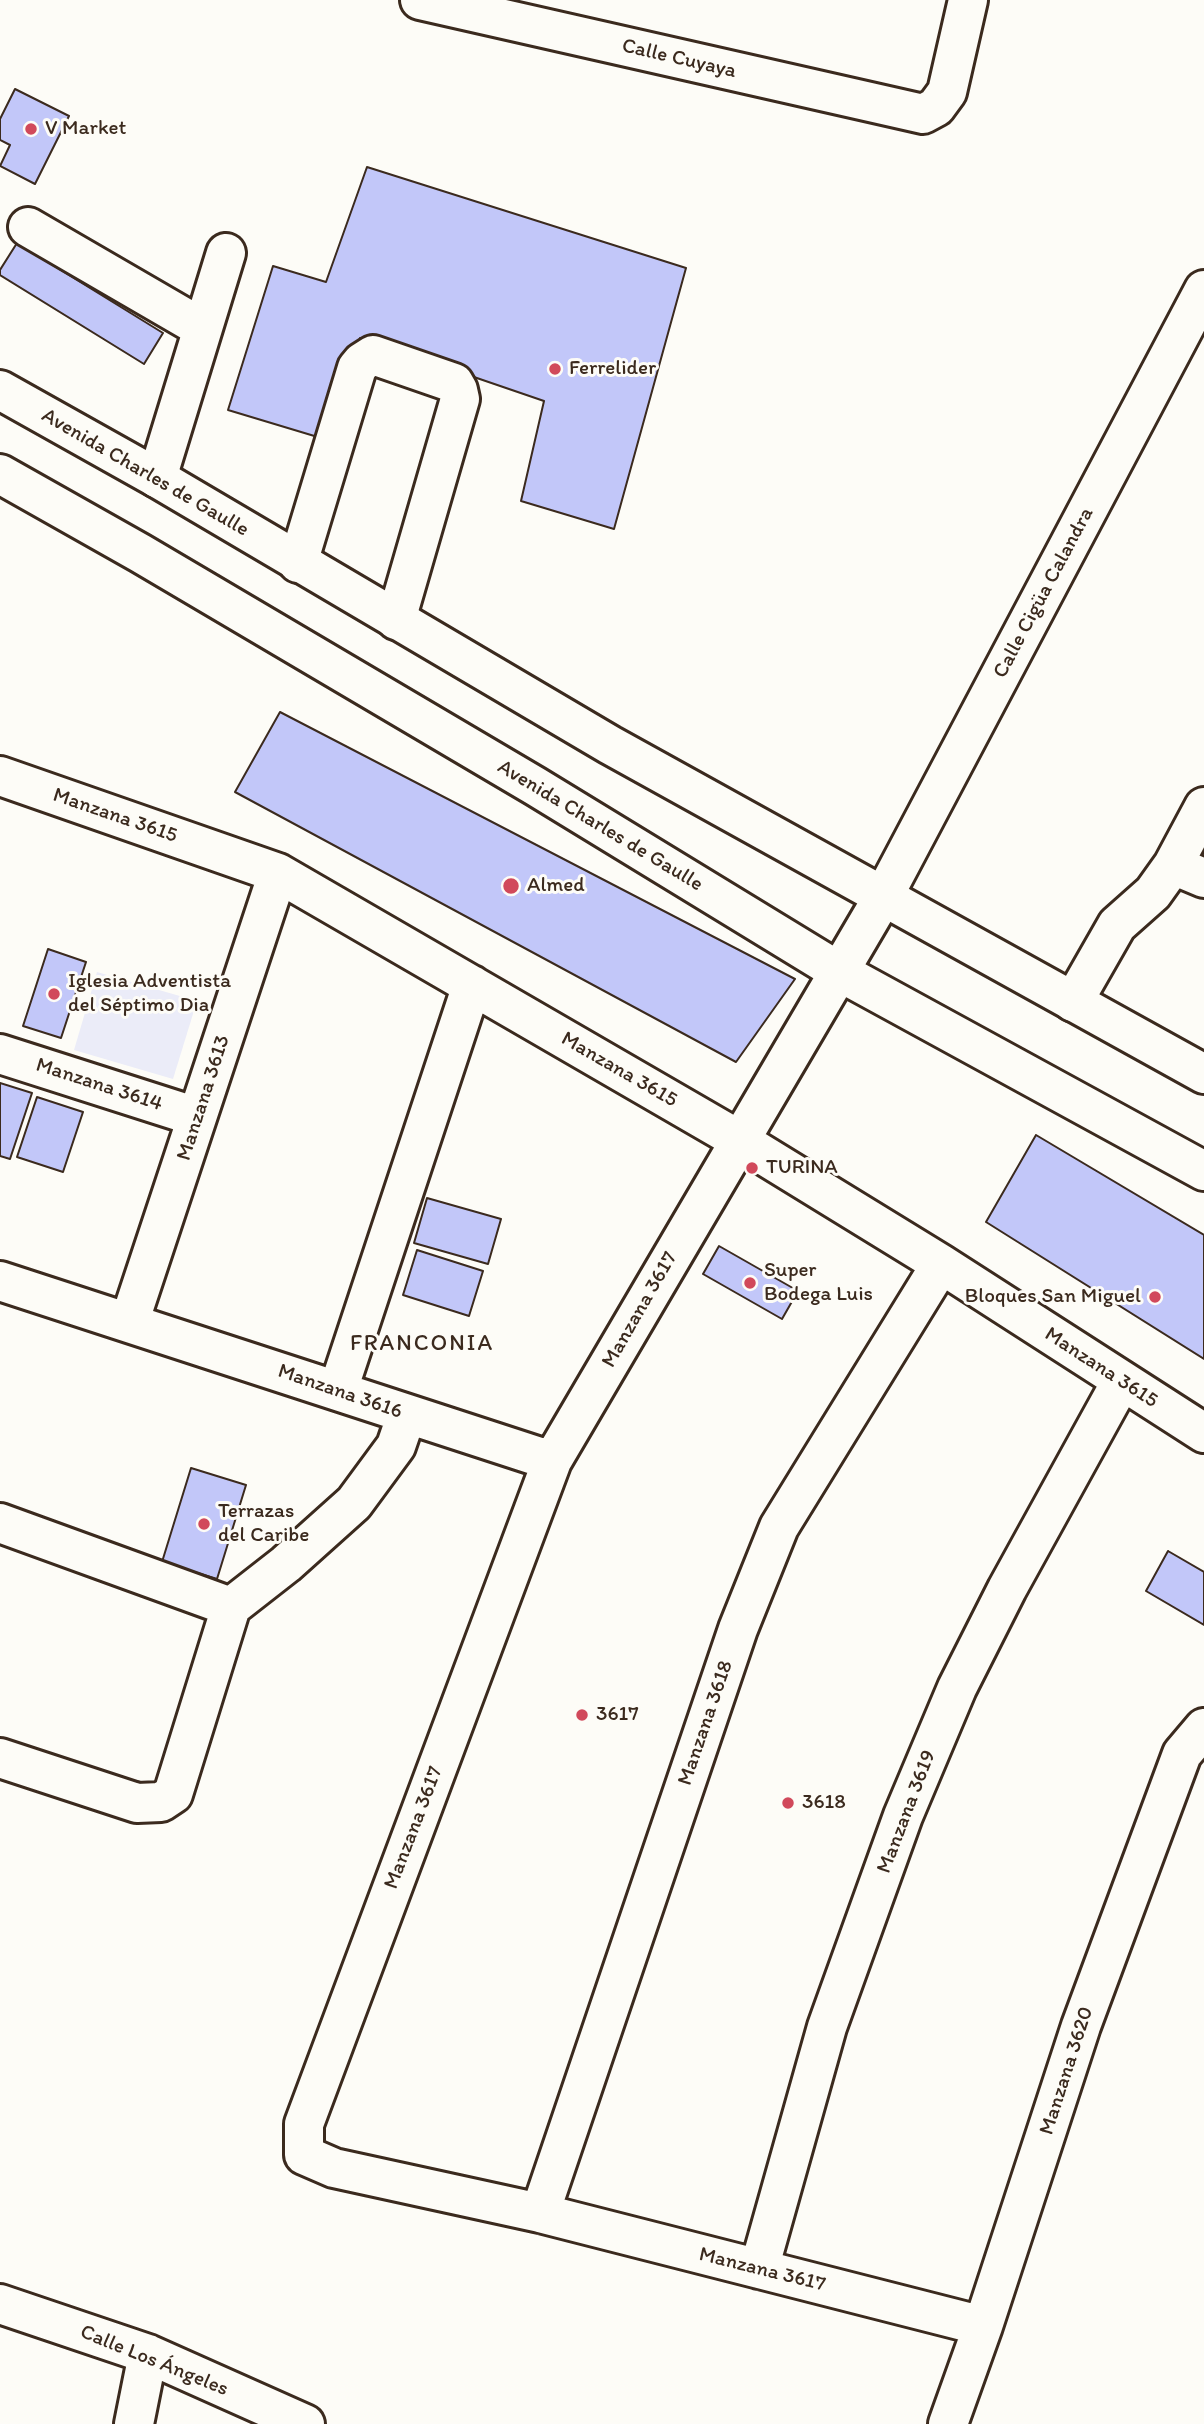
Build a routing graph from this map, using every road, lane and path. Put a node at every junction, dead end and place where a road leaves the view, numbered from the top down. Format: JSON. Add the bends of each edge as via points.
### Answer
{"nodes":[{"id":1,"x":420,"y":0,"type":"edge"},
{"id":2,"x":968,"y":0,"type":"edge"},
{"id":3,"x":27,"y":227,"type":"dead end"},
{"id":4,"x":226,"y":253,"type":"dead end"},
{"id":5,"x":1204,"y":290,"type":"edge"},
{"id":6,"x":202,"y":328,"type":"junction"},
{"id":7,"x":0,"y":390,"type":"edge"},
{"id":8,"x":0,"y":474,"type":"edge"},
{"id":9,"x":157,"y":478,"type":"junction"},
{"id":10,"x":298,"y":563,"type":"junction"},
{"id":11,"x":396,"y":620,"type":"junction"},
{"id":12,"x":0,"y":776,"type":"edge"},
{"id":13,"x":1204,"y":807,"type":"edge"},
{"id":14,"x":1189,"y":872,"type":"edge"},
{"id":15,"x":278,"y":873,"type":"junction"},
{"id":16,"x":883,"y":897,"type":"junction"},
{"id":17,"x":838,"y":971,"type":"junction"},
{"id":18,"x":472,"y":985,"type":"junction"},
{"id":19,"x":1073,"y":1002,"type":"junction"},
{"id":20,"x":0,"y":1054,"type":"edge"},
{"id":21,"x":1204,"y":1074,"type":"edge"},
{"id":22,"x":197,"y":1116,"type":"junction"},
{"id":23,"x":739,"y":1140,"type":"junction"},
{"id":24,"x":1204,"y":1171,"type":"edge"},
{"id":25,"x":941,"y":1264,"type":"junction"},
{"id":26,"x":0,"y":1281,"type":"edge"},
{"id":27,"x":129,"y":1323,"type":"junction"},
{"id":28,"x":1121,"y":1382,"type":"junction"},
{"id":29,"x":338,"y":1390,"type":"junction"},
{"id":30,"x":407,"y":1414,"type":"junction"},
{"id":31,"x":1204,"y":1433,"type":"edge"},
{"id":32,"x":552,"y":1461,"type":"junction"},
{"id":33,"x":0,"y":1523,"type":"edge"},
{"id":34,"x":231,"y":1607,"type":"junction"},
{"id":35,"x":1204,"y":1728,"type":"edge"},
{"id":36,"x":0,"y":1758,"type":"edge"},
{"id":37,"x":540,"y":2213,"type":"junction"},
{"id":38,"x":759,"y":2269,"type":"junction"},
{"id":39,"x":0,"y":2304,"type":"edge"},
{"id":40,"x":983,"y":2326,"type":"junction"},
{"id":41,"x":148,"y":2354,"type":"junction"},
{"id":42,"x":134,"y":2424,"type":"edge"},
{"id":43,"x":305,"y":2424,"type":"edge"},
{"id":44,"x":948,"y":2424,"type":"edge"}],
"edges":[{"from":1,"to":2,"type":"street","name":"Calle Cuyaya","via":[[923,114],[936,107],[947,92]]},
{"from":3,"to":6,"type":"street"},
{"from":4,"to":6,"type":"street"},
{"from":5,"to":16,"type":"street","name":"Calle Cigüa Calandra"},
{"from":6,"to":9,"type":"street"},
{"from":7,"to":9,"type":"street","name":"Avenida Charles de Gaulle"},
{"from":8,"to":17,"type":"street","name":"Avenida Charles de Gaulle","via":[[535,786]]},
{"from":9,"to":10,"type":"street","name":"Avenida Charles de Gaulle"},
{"from":10,"to":11,"type":"street","name":"Avenida Charles de Gaulle"},
{"from":10,"to":11,"type":"street","via":[[362,362],[373,355],[454,383],[460,399]]},
{"from":11,"to":16,"type":"street","name":"Avenida Charles de Gaulle"},
{"from":12,"to":15,"type":"street","name":"Manzana 3615"},
{"from":13,"to":14,"type":"street"},
{"from":14,"to":19,"type":"street","via":[[1153,893],[1116,925]]},
{"from":15,"to":18,"type":"street","name":"Manzana 3615"},
{"from":15,"to":22,"type":"street","name":"Manzana 3613"},
{"from":16,"to":17,"type":"street","name":"Manzana 3617"},
{"from":16,"to":19,"type":"street","name":"Avenida Charles de Gaulle"},
{"from":17,"to":23,"type":"street","name":"Manzana 3617"},
{"from":17,"to":24,"type":"street","name":"Avenida Charles de Gaulle"},
{"from":18,"to":23,"type":"street","name":"Manzana 3615"},
{"from":18,"to":29,"type":"street"},
{"from":19,"to":21,"type":"street","name":"Avenida Charles de Gaulle"},
{"from":20,"to":22,"type":"street","name":"Manzana 3614"},
{"from":22,"to":27,"type":"street","name":"Manzana 3613"},
{"from":23,"to":25,"type":"street","name":"Manzana 3615"},
{"from":23,"to":32,"type":"street","name":"Manzana 3617"},
{"from":25,"to":28,"type":"street","name":"Manzana 3615"},
{"from":25,"to":37,"type":"street","name":"Manzana 3618","via":[[779,1527],[738,1629]]},
{"from":26,"to":27,"type":"street","name":"Manzana 3616"},
{"from":27,"to":29,"type":"street","name":"Manzana 3616"},
{"from":28,"to":31,"type":"street","name":"Manzana 3615"},
{"from":28,"to":38,"type":"street","name":"Manzana 3619","via":[[1006,1589],[957,1688],[903,1816],[827,2027]]},
{"from":29,"to":30,"type":"street","name":"Manzana 3616"},
{"from":30,"to":32,"type":"street","name":"Manzana 3616"},
{"from":30,"to":34,"type":"street","via":[[396,1446],[354,1503]]},
{"from":32,"to":37,"type":"street","name":"Manzana 3617","via":[[304,2124],[304,2155],[334,2168]]},
{"from":33,"to":34,"type":"street"},
{"from":34,"to":36,"type":"street","via":[[173,1794],[161,1802],[137,1803]]},
{"from":35,"to":40,"type":"street","name":"Manzana 3620","via":[[1182,1754],[1090,2001]]},
{"from":37,"to":38,"type":"street","name":"Manzana 3617"},
{"from":38,"to":40,"type":"street","name":"Manzana 3617"},
{"from":39,"to":41,"type":"street","name":"Calle Los Ángeles"},
{"from":40,"to":44,"type":"street","name":"Manzana 3620"},
{"from":41,"to":42,"type":"street"},
{"from":41,"to":43,"type":"street","name":"Calle Los Ángeles"}]}
